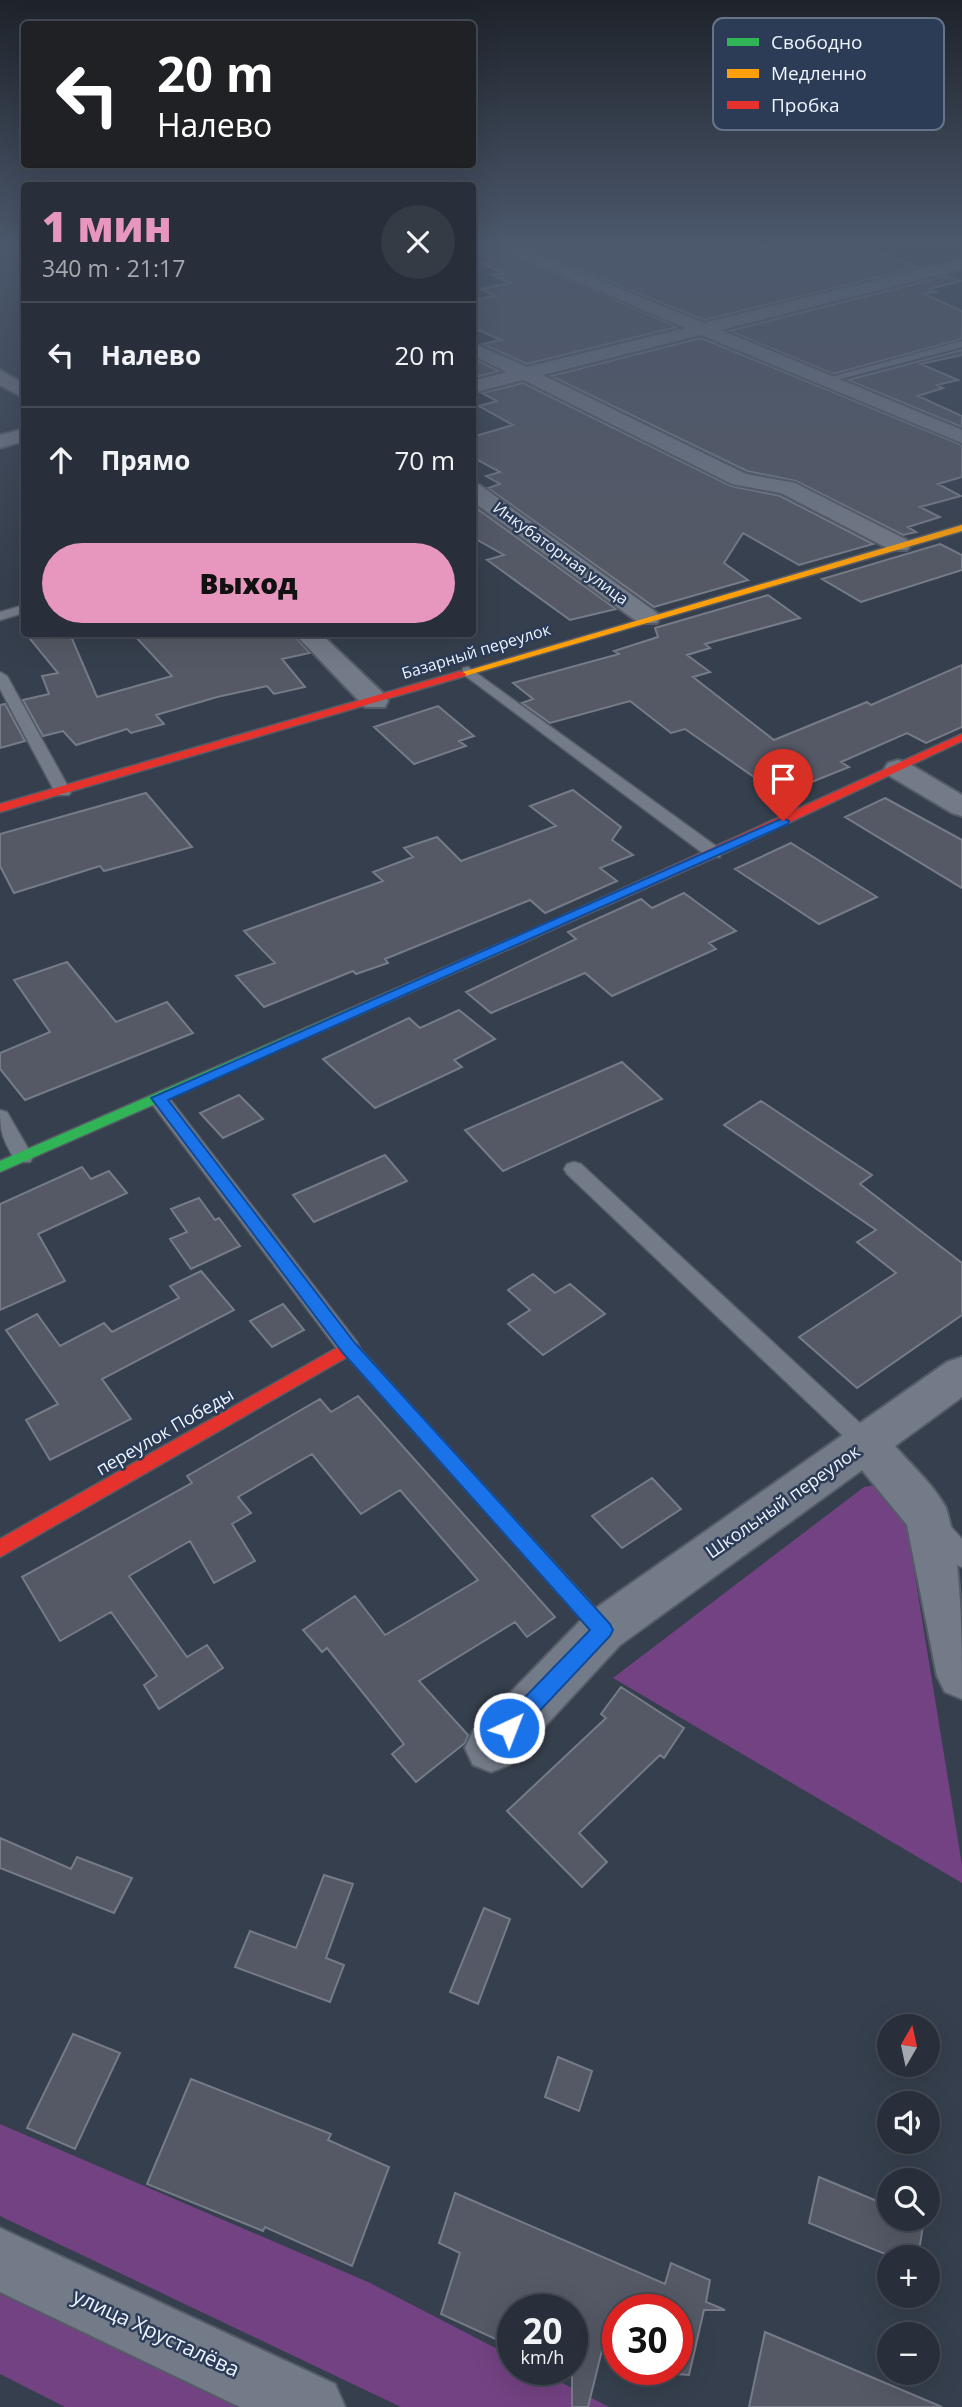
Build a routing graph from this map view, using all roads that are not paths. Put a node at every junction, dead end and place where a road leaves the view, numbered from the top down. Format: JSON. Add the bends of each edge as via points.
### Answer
{"nodes":[{"id":1,"x":495,"y":358,"type":"edge"},
{"id":2,"x":587,"y":358,"type":"edge"},
{"id":3,"x":772,"y":358,"type":"edge"},
{"id":4,"x":907,"y":358,"type":"edge"},
{"id":5,"x":528,"y":373,"type":"junction"},
{"id":6,"x":0,"y":376,"type":"edge"},
{"id":7,"x":825,"y":380,"type":"junction"},
{"id":8,"x":476,"y":386,"type":"edge"},
{"id":9,"x":21,"y":390,"type":"edge"},
{"id":10,"x":21,"y":436,"type":"edge"},
{"id":11,"x":962,"y":437,"type":"edge"},
{"id":12,"x":0,"y":442,"type":"edge"},
{"id":13,"x":476,"y":493,"type":"edge"},
{"id":14,"x":962,"y":528,"type":"edge"},
{"id":15,"x":899,"y":545,"type":"junction"},
{"id":16,"x":21,"y":610,"type":"edge"},
{"id":17,"x":0,"y":616,"type":"edge"},
{"id":18,"x":648,"y":618,"type":"junction"},
{"id":19,"x":310,"y":637,"type":"edge"},
{"id":20,"x":468,"y":671,"type":"junction"},
{"id":21,"x":0,"y":676,"type":"edge"},
{"id":22,"x":375,"y":701,"type":"junction"},
{"id":23,"x":962,"y":737,"type":"edge"},
{"id":24,"x":898,"y":769,"type":"junction"},
{"id":25,"x":62,"y":792,"type":"junction"},
{"id":26,"x":962,"y":807,"type":"edge"},
{"id":27,"x":0,"y":808,"type":"edge"},
{"id":28,"x":715,"y":853,"type":"junction"},
{"id":29,"x":159,"y":1098,"type":"junction"},
{"id":30,"x":0,"y":1117,"type":"edge"},
{"id":31,"x":23,"y":1157,"type":"junction"},
{"id":32,"x":0,"y":1167,"type":"edge"},
{"id":33,"x":574,"y":1169,"type":"dead end"},
{"id":34,"x":349,"y":1348,"type":"junction"},
{"id":35,"x":961,"y":1376,"type":"edge"},
{"id":36,"x":866,"y":1443,"type":"junction"},
{"id":37,"x":928,"y":1518,"type":"junction"},
{"id":38,"x":0,"y":1549,"type":"edge"},
{"id":39,"x":962,"y":1556,"type":"edge"},
{"id":40,"x":603,"y":1630,"type":"junction"},
{"id":41,"x":962,"y":1676,"type":"edge"},
{"id":42,"x":491,"y":1748,"type":"dead end"},
{"id":43,"x":0,"y":2259,"type":"edge"},
{"id":44,"x":312,"y":2407,"type":"edge"}],
"edges":[{"from":1,"to":5,"type":"street"},
{"from":2,"to":5,"type":"street"},
{"from":3,"to":7,"type":"street"},
{"from":4,"to":7,"type":"lane"},
{"from":5,"to":8,"type":"street"},
{"from":5,"to":15,"type":"street","via":[[740,479],[787,488]]},
{"from":6,"to":9,"type":"street"},
{"from":7,"to":11,"type":"street"},
{"from":10,"to":12,"type":"street"},
{"from":13,"to":18,"type":"street","name":"Инкубаторная улица"},
{"from":14,"to":15,"type":"street","name":"Базарный переулок"},
{"from":15,"to":18,"type":"street","name":"Базарный переулок"},
{"from":16,"to":17,"type":"lane"},
{"from":18,"to":20,"type":"street","name":"Базарный переулок"},
{"from":19,"to":22,"type":"street"},
{"from":20,"to":22,"type":"street","name":"Базарный переулок"},
{"from":20,"to":28,"type":"lane"},
{"from":21,"to":25,"type":"lane"},
{"from":22,"to":25,"type":"street","name":"Базарный переулок"},
{"from":23,"to":24,"type":"street"},
{"from":24,"to":26,"type":"street"},
{"from":24,"to":28,"type":"street"},
{"from":25,"to":27,"type":"street","name":"Базарный переулок"},
{"from":28,"to":29,"type":"street"},
{"from":29,"to":31,"type":"street"},
{"from":29,"to":34,"type":"lane"},
{"from":30,"to":31,"type":"lane"},
{"from":31,"to":32,"type":"street"},
{"from":33,"to":36,"type":"lane"},
{"from":34,"to":38,"type":"street","name":"переулок Победы"},
{"from":34,"to":40,"type":"street"},
{"from":35,"to":36,"type":"street","name":"Школьный переулок"},
{"from":36,"to":37,"type":"street"},
{"from":36,"to":40,"type":"street","name":"Школьный переулок"},
{"from":37,"to":39,"type":"lane"},
{"from":37,"to":41,"type":"street"},
{"from":40,"to":42,"type":"street","name":"Школьный переулок"},
{"from":43,"to":44,"type":"street","name":"улица Хрусталёва"}]}
